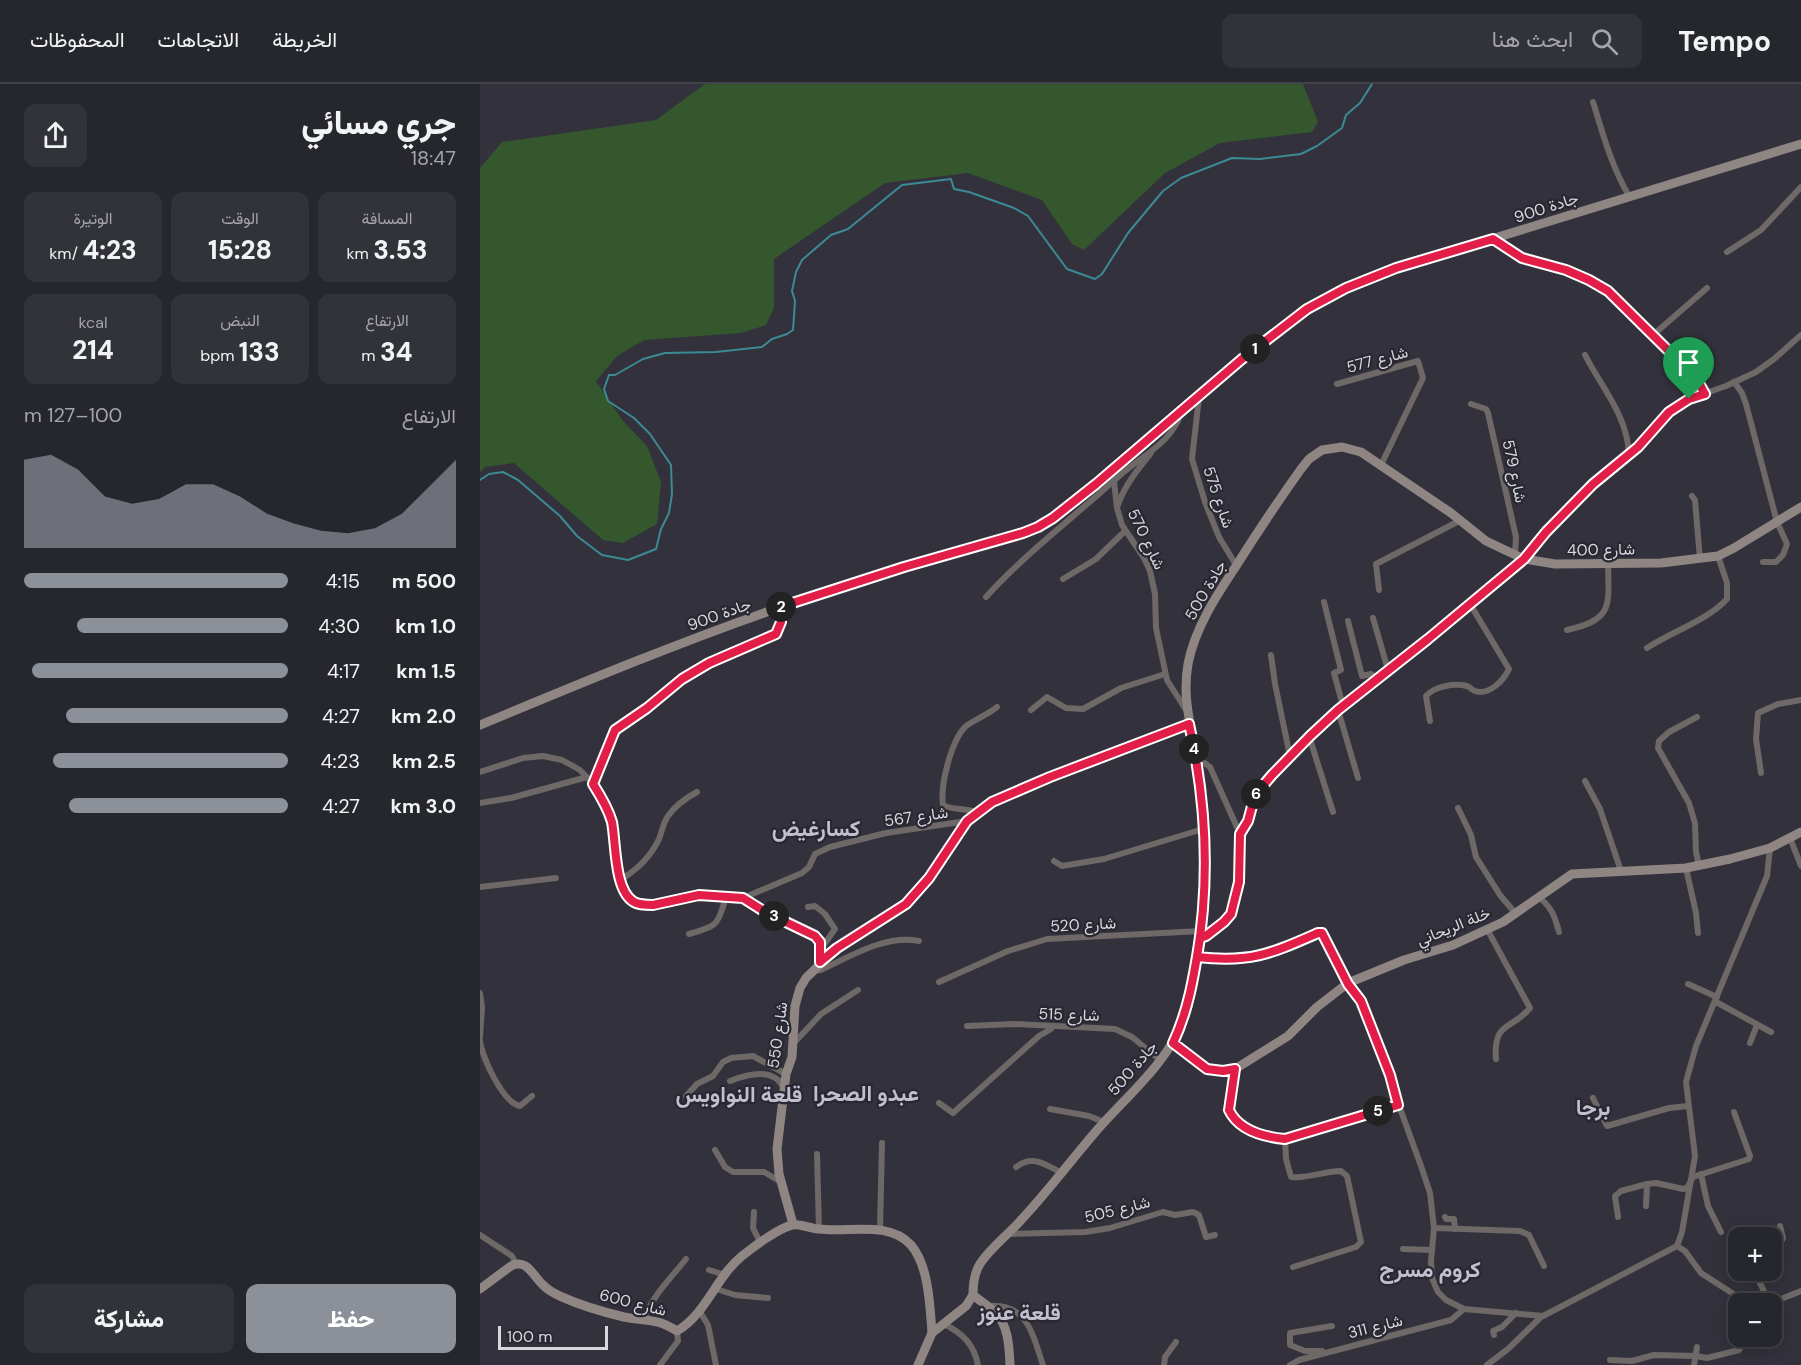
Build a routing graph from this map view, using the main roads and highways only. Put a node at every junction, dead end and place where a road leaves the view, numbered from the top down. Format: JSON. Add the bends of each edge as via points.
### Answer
{"nodes":[{"id":1,"x":1801,"y":144,"type":"edge"},
{"id":2,"x":1381,"y":465,"type":"joint"},
{"id":3,"x":1801,"y":507,"type":"edge"},
{"id":4,"x":480,"y":724,"type":"edge"},
{"id":5,"x":1189,"y":724,"type":"junction"},
{"id":6,"x":1801,"y":832,"type":"edge"},
{"id":7,"x":1173,"y":1043,"type":"junction"},
{"id":8,"x":793,"y":1224,"type":"junction"},
{"id":9,"x":480,"y":1289,"type":"edge"},
{"id":10,"x":973,"y":1295,"type":"junction"},
{"id":11,"x":932,"y":1333,"type":"junction"},
{"id":12,"x":918,"y":1365,"type":"edge"},
{"id":13,"x":1010,"y":1365,"type":"edge"}],
"edges":[{"from":1,"to":4,"type":"main road","name":"جادة 900","via":[[1396,268],[1346,288],[1307,309],[1242,359],[1096,484],[1038,527],[780,607],[643,657]]},
{"from":2,"to":3,"type":"main road","name":"شارع 400","via":[[1486,541],[1519,556],[1555,564],[1701,560],[1718,556]]},
{"from":2,"to":5,"type":"main road","name":"جادة 500","via":[[1361,452],[1342,447],[1322,450],[1300,469],[1236,565],[1195,638],[1186,683]]},
{"from":5,"to":7,"type":"main road","name":"جادة 500","via":[[1196,757],[1205,866],[1197,957],[1187,1010]]},
{"from":5,"to":8,"type":"main road","name":"شارع 550","via":[[1017,790],[977,813],[906,904],[837,948],[802,983],[797,996],[777,1149]]},
{"from":6,"to":7,"type":"main road","name":"خلة الريحاني","via":[[1774,846],[1699,866],[1572,874],[1516,914],[1487,929],[1348,984],[1288,1036],[1235,1069],[1207,1069]]},
{"from":7,"to":10,"type":"main road","name":"جادة 500","via":[[1063,1173],[980,1263],[972,1285]]},
{"from":8,"to":9,"type":"main road","name":"شارع 600","via":[[760,1242],[722,1274],[700,1312],[677,1331],[664,1323],[617,1315],[557,1295],[524,1265],[516,1264]]},
{"from":8,"to":11,"type":"main road","via":[[819,1230],[880,1230],[901,1237],[916,1252],[926,1280]]},
{"from":10,"to":11,"type":"main road","via":[[966,1306]]},
{"from":10,"to":13,"type":"main road","via":[[996,1313],[1004,1325]]},
{"from":11,"to":12,"type":"main road"}]}
